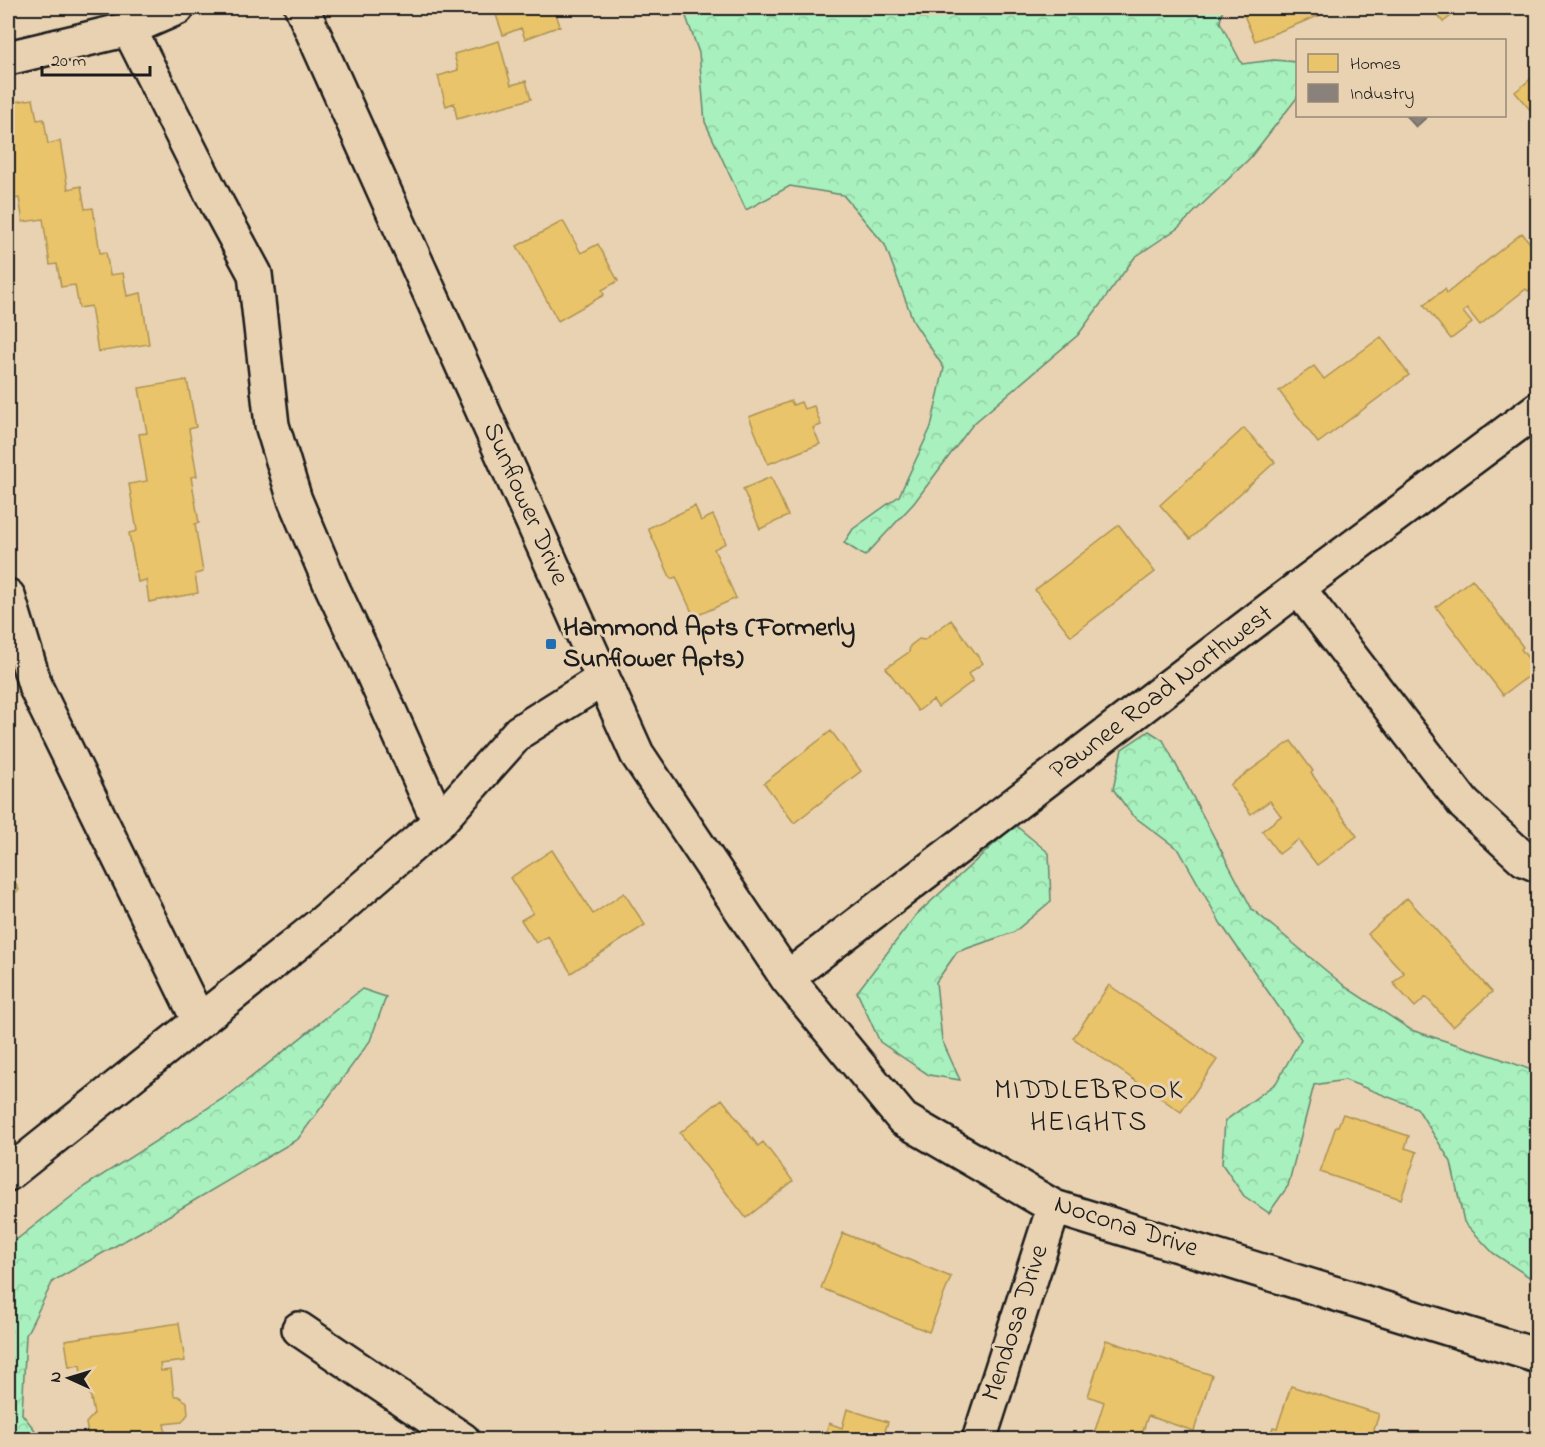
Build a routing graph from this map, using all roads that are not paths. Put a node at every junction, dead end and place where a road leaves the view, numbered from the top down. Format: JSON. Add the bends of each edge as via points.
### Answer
{"nodes":[{"id":1,"x":177,"y":8,"type":"edge"},
{"id":2,"x":302,"y":8,"type":"edge"},
{"id":3,"x":129,"y":29,"type":"junction"},
{"id":4,"x":8,"y":58,"type":"edge"},
{"id":5,"x":1538,"y":409,"type":"edge"},
{"id":6,"x":1298,"y":588,"type":"junction"},
{"id":7,"x":8,"y":596,"type":"edge"},
{"id":8,"x":603,"y":680,"type":"junction"},
{"id":9,"x":439,"y":822,"type":"junction"},
{"id":10,"x":1538,"y":865,"type":"edge"},
{"id":11,"x":788,"y":978,"type":"junction"},
{"id":12,"x":199,"y":1022,"type":"junction"},
{"id":13,"x":8,"y":1174,"type":"edge"},
{"id":14,"x":1054,"y":1206,"type":"junction"},
{"id":15,"x":299,"y":1329,"type":"dead end"},
{"id":16,"x":1538,"y":1356,"type":"edge"},
{"id":17,"x":463,"y":1440,"type":"edge"},
{"id":18,"x":979,"y":1440,"type":"edge"}],
"edges":[{"from":1,"to":3,"type":"street"},
{"from":2,"to":8,"type":"street","name":"Sunflower Drive"},
{"from":3,"to":4,"type":"street"},
{"from":3,"to":9,"type":"street","via":[[255,273],[272,425],[295,500]]},
{"from":5,"to":6,"type":"street","name":"Pawnee Road Northwest"},
{"from":6,"to":10,"type":"street","via":[[1464,804],[1524,859]]},
{"from":6,"to":11,"type":"street","name":"Pawnee Road Northwest"},
{"from":7,"to":12,"type":"street","via":[[36,687]]},
{"from":8,"to":9,"type":"street","via":[[519,732]]},
{"from":8,"to":11,"type":"street","name":"Sunflower Drive","via":[[637,754]]},
{"from":9,"to":12,"type":"street"},
{"from":11,"to":14,"type":"street","name":"Nocona Drive","via":[[903,1119]]},
{"from":12,"to":13,"type":"street"},
{"from":14,"to":16,"type":"street","name":"Nocona Drive"},
{"from":14,"to":18,"type":"street","name":"Mendosa Drive"},
{"from":15,"to":17,"type":"street"}]}
